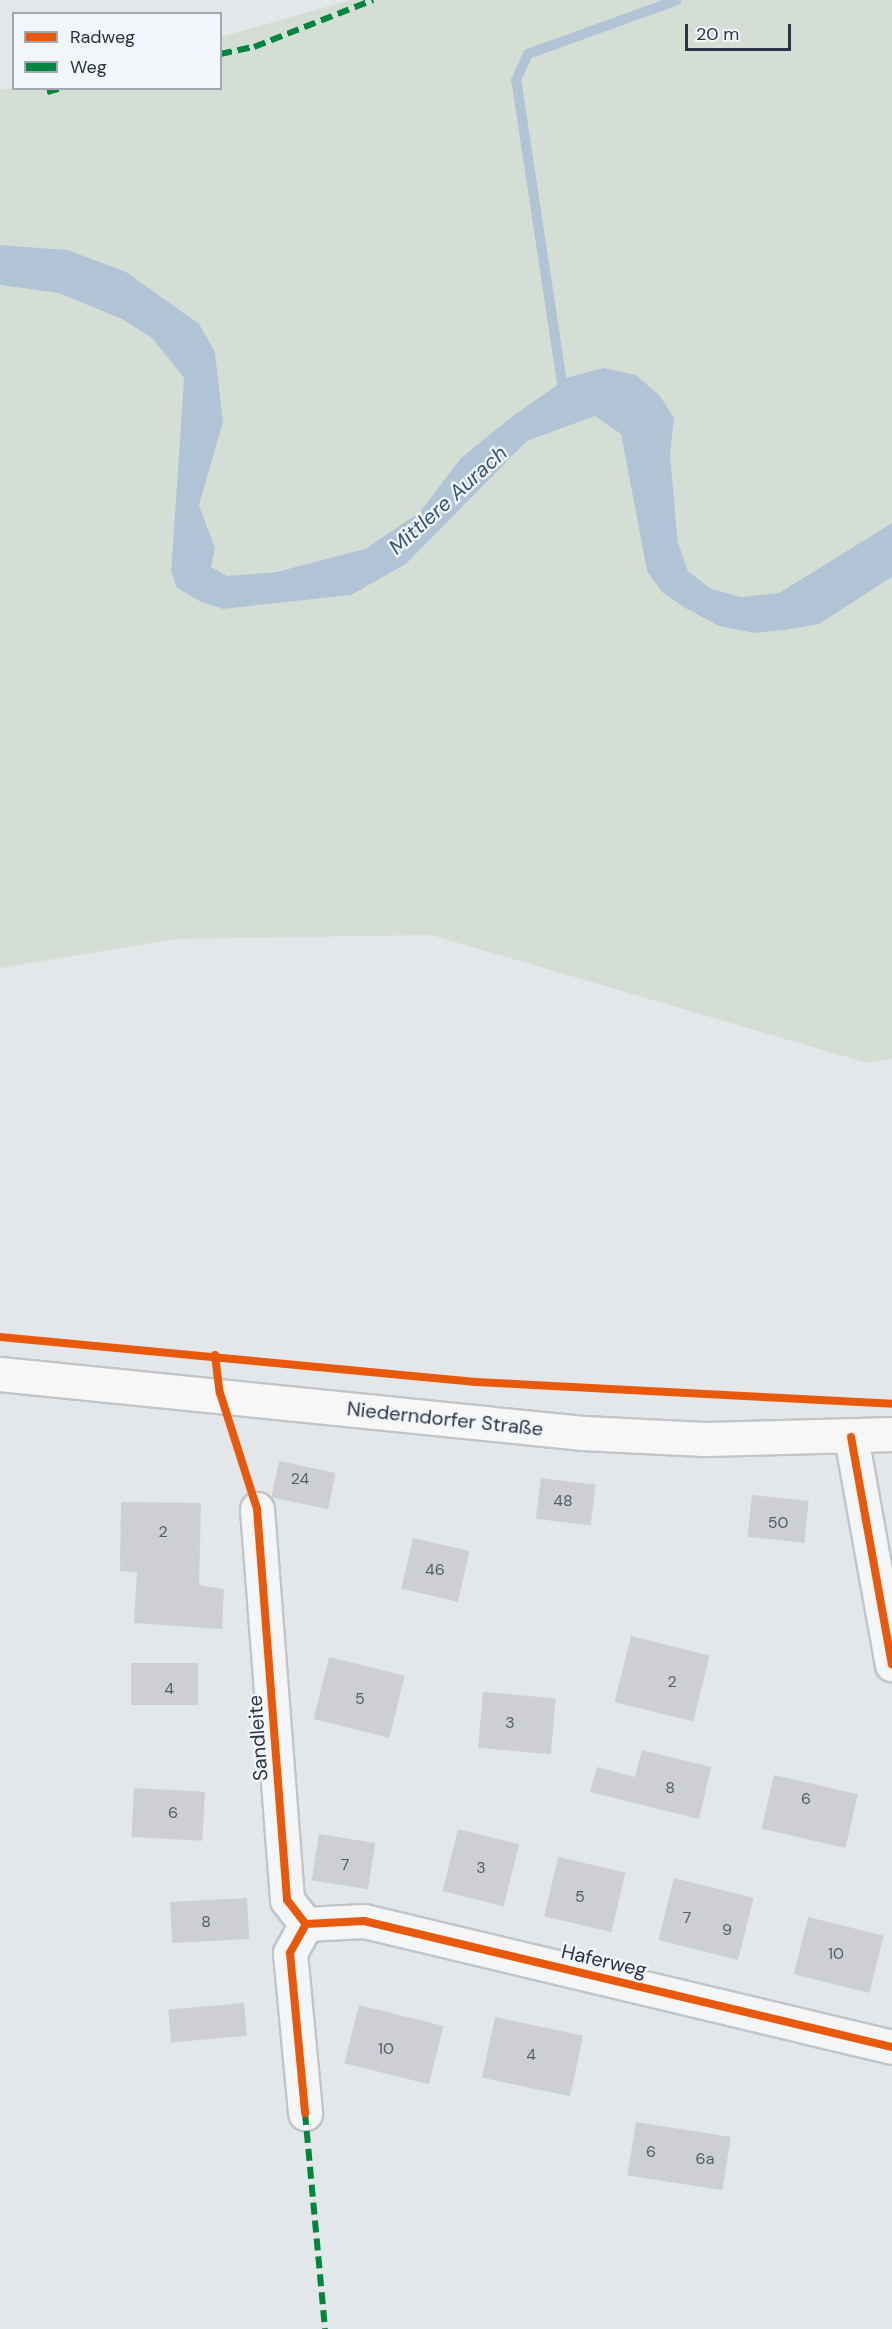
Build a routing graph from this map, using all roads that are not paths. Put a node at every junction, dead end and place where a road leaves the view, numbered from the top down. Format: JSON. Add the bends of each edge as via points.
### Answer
{"nodes":[{"id":1,"x":0,"y":1374,"type":"edge"},
{"id":2,"x":892,"y":1434,"type":"edge"},
{"id":3,"x":851,"y":1437,"type":"junction"},
{"id":4,"x":257,"y":1509,"type":"dead end"},
{"id":5,"x":892,"y":1664,"type":"edge"},
{"id":6,"x":306,"y":1924,"type":"junction"},
{"id":7,"x":892,"y":2047,"type":"edge"},
{"id":8,"x":304,"y":2113,"type":"dead end"}],
"edges":[{"from":1,"to":3,"type":"main road","name":"Niederndorfer Straße","via":[[583,1433]]},
{"from":2,"to":3,"type":"main road","name":"Niederndorfer Straße"},
{"from":3,"to":5,"type":"street"},
{"from":4,"to":6,"type":"street","name":"Sandleite","via":[[286,1900]]},
{"from":6,"to":7,"type":"street","name":"Haferweg","via":[[364,1921]]},
{"from":6,"to":8,"type":"street","via":[[290,1953]]}]}
